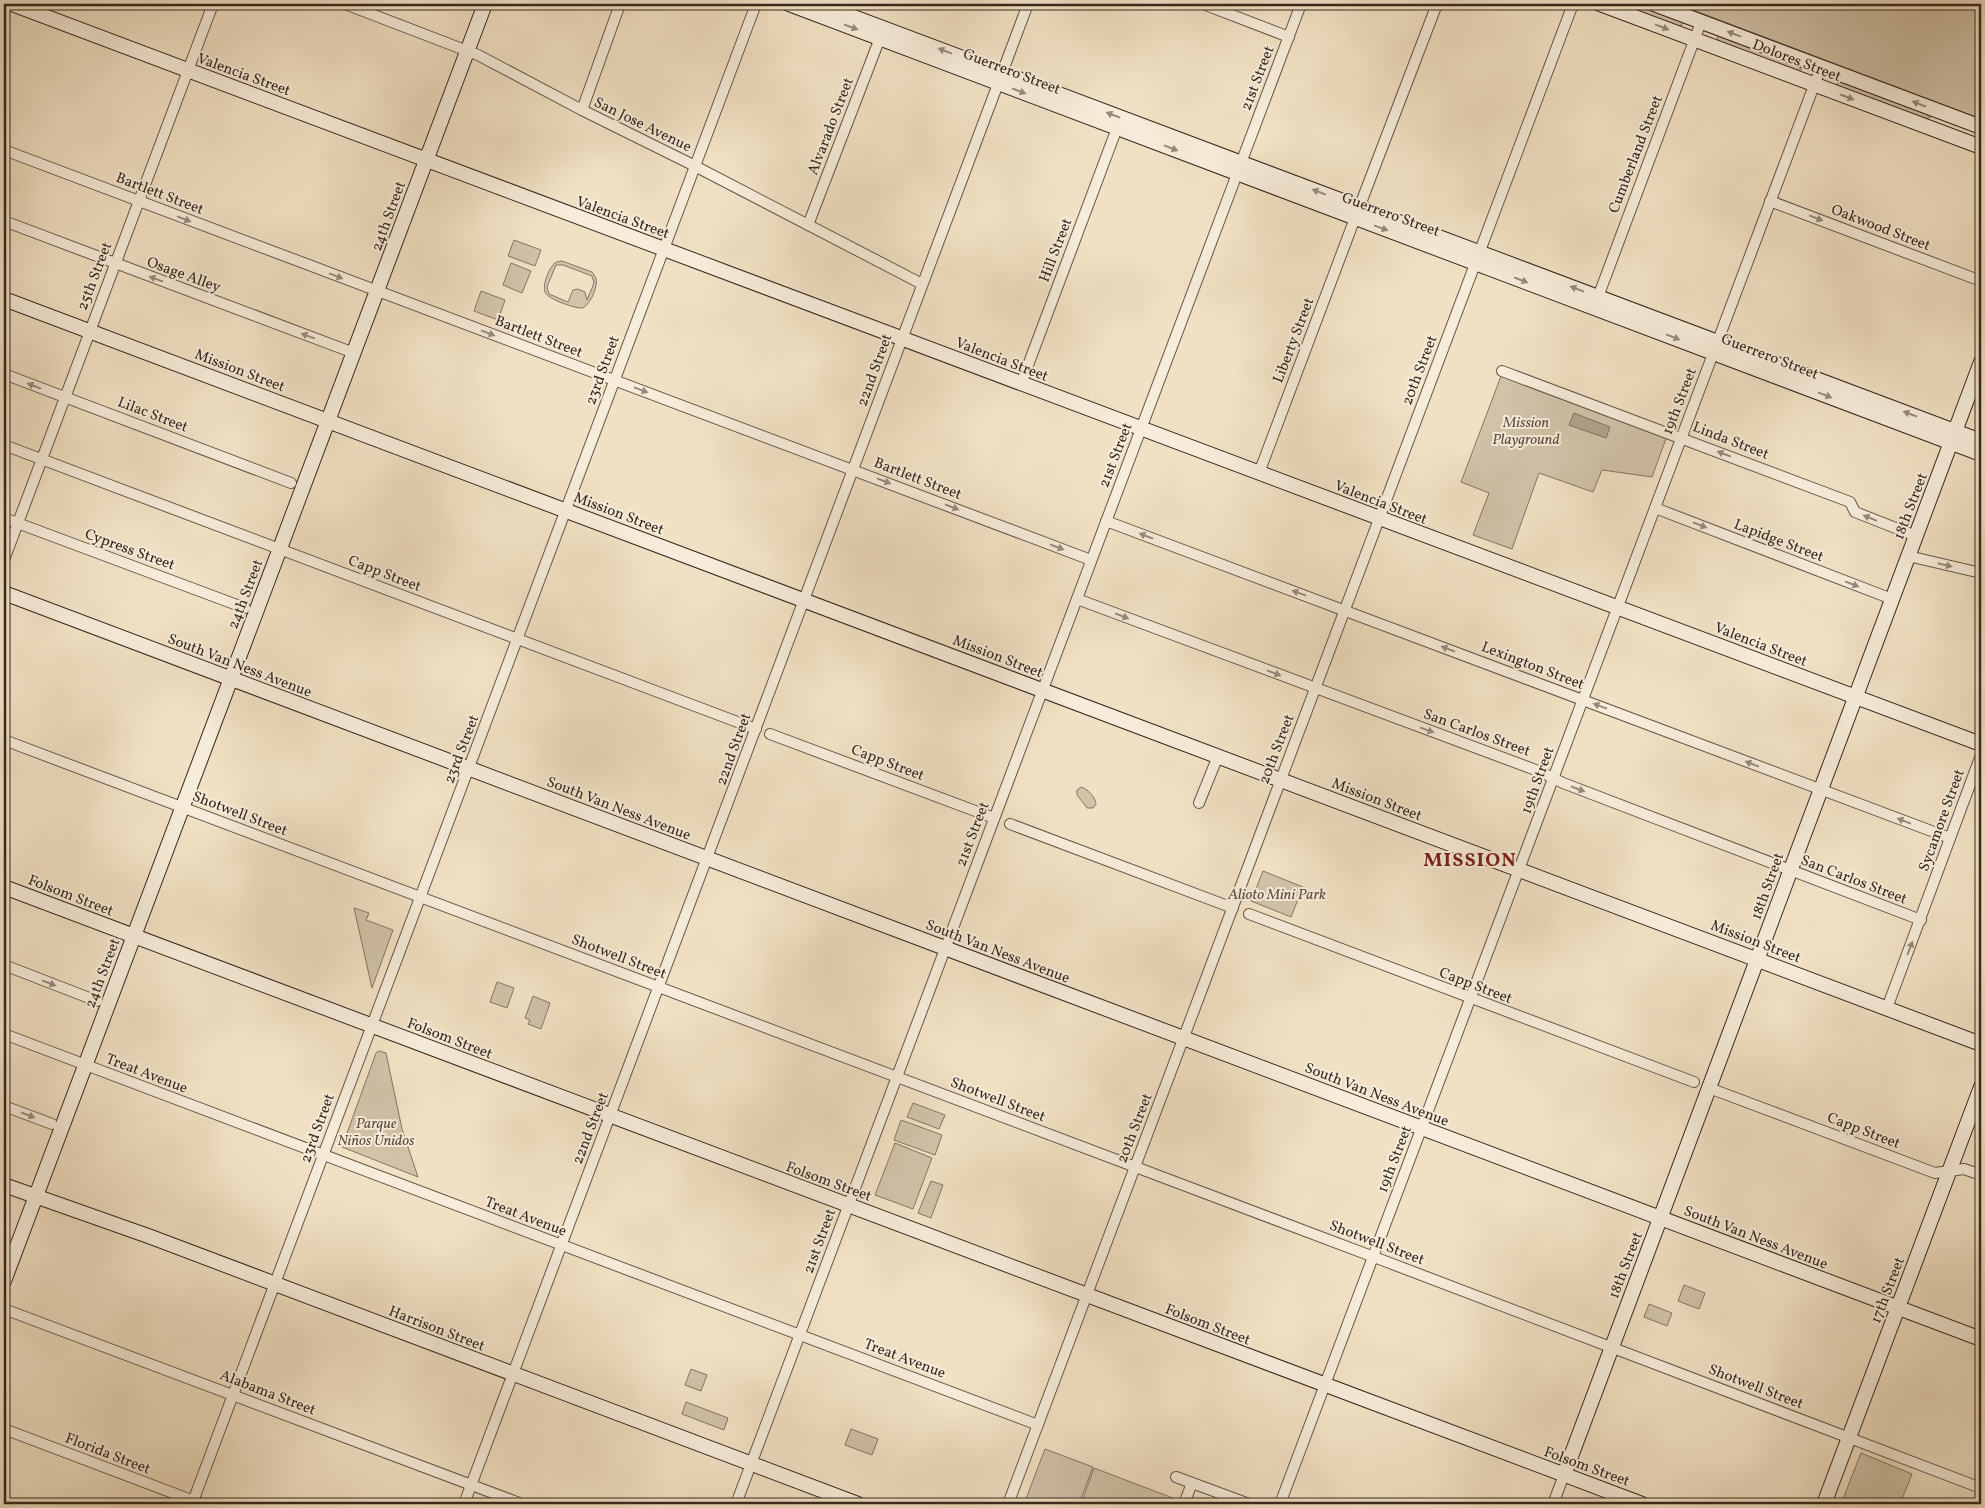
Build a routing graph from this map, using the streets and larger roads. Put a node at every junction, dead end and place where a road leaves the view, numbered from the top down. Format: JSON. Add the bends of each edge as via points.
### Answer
{"nodes":[{"id":1,"x":12,"y":4,"type":"edge"},
{"id":2,"x":213,"y":4,"type":"edge"},
{"id":3,"x":345,"y":4,"type":"edge"},
{"id":4,"x":485,"y":4,"type":"edge"},
{"id":5,"x":620,"y":4,"type":"edge"},
{"id":6,"x":756,"y":4,"type":"edge"},
{"id":7,"x":789,"y":4,"type":"edge"},
{"id":8,"x":819,"y":4,"type":"edge"},
{"id":9,"x":1028,"y":4,"type":"edge"},
{"id":10,"x":1203,"y":4,"type":"edge"},
{"id":11,"x":1301,"y":4,"type":"edge"},
{"id":12,"x":1437,"y":4,"type":"edge"},
{"id":13,"x":1573,"y":4,"type":"edge"},
{"id":14,"x":1600,"y":4,"type":"edge"},
{"id":15,"x":1654,"y":4,"type":"edge"},
{"id":16,"x":1701,"y":22,"type":"junction"},
{"id":17,"x":1288,"y":37,"type":"junction"},
{"id":18,"x":880,"y":38,"type":"junction"},
{"id":19,"x":1694,"y":39,"type":"junction"},
{"id":20,"x":468,"y":50,"type":"junction"},
{"id":21,"x":1820,"y":66,"type":"junction"},
{"id":22,"x":188,"y":71,"type":"junction"},
{"id":23,"x":1000,"y":78,"type":"junction"},
{"id":24,"x":1813,"y":84,"type":"junction"},
{"id":25,"x":582,"y":110,"type":"junction"},
{"id":26,"x":1942,"y":112,"type":"junction"},
{"id":27,"x":1981,"y":127,"type":"edge"},
{"id":28,"x":1117,"y":128,"type":"junction"},
{"id":29,"x":1935,"y":130,"type":"junction"},
{"id":30,"x":1981,"y":147,"type":"edge"},
{"id":31,"x":4,"y":150,"type":"edge"},
{"id":32,"x":426,"y":160,"type":"junction"},
{"id":33,"x":694,"y":166,"type":"junction"},
{"id":34,"x":1239,"y":168,"type":"junction"},
{"id":35,"x":1770,"y":200,"type":"junction"},
{"id":36,"x":139,"y":202,"type":"junction"},
{"id":37,"x":1357,"y":213,"type":"junction"},
{"id":38,"x":4,"y":221,"type":"edge"},
{"id":39,"x":808,"y":225,"type":"junction"},
{"id":40,"x":664,"y":249,"type":"junction"},
{"id":41,"x":1477,"y":257,"type":"junction"},
{"id":42,"x":115,"y":264,"type":"junction"},
{"id":43,"x":1981,"y":281,"type":"edge"},
{"id":44,"x":922,"y":284,"type":"junction"},
{"id":45,"x":377,"y":291,"type":"junction"},
{"id":46,"x":1598,"y":297,"type":"junction"},
{"id":47,"x":4,"y":298,"type":"edge"},
{"id":48,"x":90,"y":330,"type":"junction"},
{"id":49,"x":902,"y":339,"type":"junction"},
{"id":50,"x":1715,"y":347,"type":"junction"},
{"id":51,"x":354,"y":353,"type":"junction"},
{"id":52,"x":1981,"y":362,"type":"edge"},
{"id":53,"x":1502,"y":371,"type":"dead end"},
{"id":54,"x":4,"y":374,"type":"edge"},
{"id":55,"x":614,"y":380,"type":"junction"},
{"id":56,"x":1021,"y":384,"type":"junction"},
{"id":57,"x":65,"y":397,"type":"junction"},
{"id":58,"x":328,"y":420,"type":"junction"},
{"id":59,"x":1141,"y":429,"type":"junction"},
{"id":60,"x":1681,"y":437,"type":"junction"},
{"id":61,"x":1953,"y":437,"type":"junction"},
{"id":62,"x":1981,"y":441,"type":"edge"},
{"id":63,"x":4,"y":445,"type":"edge"},
{"id":64,"x":1981,"y":454,"type":"edge"},
{"id":65,"x":42,"y":459,"type":"junction"},
{"id":66,"x":854,"y":469,"type":"junction"},
{"id":67,"x":1259,"y":473,"type":"junction"},
{"id":68,"x":291,"y":483,"type":"dead end"},
{"id":69,"x":1655,"y":508,"type":"junction"},
{"id":70,"x":566,"y":510,"type":"junction"},
{"id":71,"x":4,"y":518,"type":"edge"},
{"id":72,"x":1379,"y":518,"type":"junction"},
{"id":73,"x":1106,"y":521,"type":"junction"},
{"id":74,"x":17,"y":523,"type":"junction"},
{"id":75,"x":1916,"y":536,"type":"junction"},
{"id":76,"x":279,"y":549,"type":"junction"},
{"id":77,"x":1908,"y":556,"type":"junction"},
{"id":78,"x":4,"y":560,"type":"edge"},
{"id":79,"x":1091,"y":560,"type":"junction"},
{"id":80,"x":1981,"y":573,"type":"edge"},
{"id":81,"x":4,"y":593,"type":"edge"},
{"id":82,"x":1077,"y":599,"type":"junction"},
{"id":83,"x":1892,"y":599,"type":"junction"},
{"id":84,"x":805,"y":600,"type":"junction"},
{"id":85,"x":1617,"y":607,"type":"junction"},
{"id":86,"x":245,"y":608,"type":"dead end"},
{"id":87,"x":1344,"y":610,"type":"junction"},
{"id":88,"x":518,"y":639,"type":"junction"},
{"id":89,"x":231,"y":678,"type":"junction"},
{"id":90,"x":1315,"y":689,"type":"junction"},
{"id":91,"x":1043,"y":690,"type":"junction"},
{"id":92,"x":1855,"y":697,"type":"junction"},
{"id":93,"x":1582,"y":700,"type":"junction"},
{"id":94,"x":756,"y":729,"type":"junction"},
{"id":95,"x":770,"y":734,"type":"dead end"},
{"id":96,"x":4,"y":740,"type":"edge"},
{"id":97,"x":1981,"y":744,"type":"edge"},
{"id":98,"x":1981,"y":755,"type":"edge"},
{"id":99,"x":1218,"y":756,"type":"junction"},
{"id":100,"x":469,"y":768,"type":"junction"},
{"id":101,"x":1554,"y":778,"type":"junction"},
{"id":102,"x":1280,"y":779,"type":"junction"},
{"id":103,"x":1820,"y":790,"type":"junction"},
{"id":104,"x":1199,"y":803,"type":"dead end"},
{"id":105,"x":182,"y":808,"type":"junction"},
{"id":106,"x":994,"y":818,"type":"junction"},
{"id":107,"x":1010,"y":824,"type":"dead end"},
{"id":108,"x":1950,"y":838,"type":"junction"},
{"id":109,"x":708,"y":858,"type":"junction"},
{"id":110,"x":1520,"y":870,"type":"junction"},
{"id":111,"x":1790,"y":870,"type":"junction"},
{"id":112,"x":4,"y":887,"type":"edge"},
{"id":113,"x":420,"y":897,"type":"junction"},
{"id":114,"x":1232,"y":908,"type":"junction"},
{"id":115,"x":1249,"y":914,"type":"dead end"},
{"id":116,"x":1921,"y":920,"type":"junction"},
{"id":117,"x":133,"y":936,"type":"junction"},
{"id":118,"x":945,"y":948,"type":"junction"},
{"id":119,"x":1758,"y":959,"type":"junction"},
{"id":120,"x":4,"y":965,"type":"edge"},
{"id":121,"x":659,"y":987,"type":"junction"},
{"id":122,"x":1471,"y":998,"type":"junction"},
{"id":123,"x":97,"y":1001,"type":"dead end"},
{"id":124,"x":1888,"y":1008,"type":"junction"},
{"id":125,"x":371,"y":1026,"type":"junction"},
{"id":126,"x":4,"y":1034,"type":"edge"},
{"id":127,"x":1184,"y":1038,"type":"junction"},
{"id":128,"x":1981,"y":1044,"type":"edge"},
{"id":129,"x":85,"y":1065,"type":"junction"},
{"id":130,"x":897,"y":1077,"type":"junction"},
{"id":131,"x":1694,"y":1082,"type":"dead end"},
{"id":132,"x":1981,"y":1087,"type":"edge"},
{"id":133,"x":1709,"y":1088,"type":"junction"},
{"id":134,"x":4,"y":1106,"type":"edge"},
{"id":135,"x":610,"y":1117,"type":"junction"},
{"id":136,"x":52,"y":1124,"type":"dead end"},
{"id":137,"x":1422,"y":1128,"type":"junction"},
{"id":138,"x":323,"y":1155,"type":"junction"},
{"id":139,"x":1135,"y":1167,"type":"junction"},
{"id":140,"x":1950,"y":1171,"type":"junction"},
{"id":141,"x":1981,"y":1175,"type":"edge"},
{"id":142,"x":4,"y":1185,"type":"edge"},
{"id":143,"x":36,"y":1197,"type":"junction"},
{"id":144,"x":848,"y":1205,"type":"junction"},
{"id":145,"x":1660,"y":1218,"type":"junction"},
{"id":146,"x":561,"y":1245,"type":"junction"},
{"id":147,"x":1374,"y":1257,"type":"junction"},
{"id":148,"x":4,"y":1281,"type":"edge"},
{"id":149,"x":274,"y":1284,"type":"junction"},
{"id":150,"x":1087,"y":1295,"type":"junction"},
{"id":151,"x":1898,"y":1308,"type":"junction"},
{"id":152,"x":4,"y":1309,"type":"edge"},
{"id":153,"x":800,"y":1335,"type":"junction"},
{"id":154,"x":1981,"y":1339,"type":"edge"},
{"id":155,"x":1611,"y":1347,"type":"junction"},
{"id":156,"x":513,"y":1374,"type":"junction"},
{"id":157,"x":1325,"y":1386,"type":"junction"},
{"id":158,"x":233,"y":1395,"type":"junction"},
{"id":159,"x":1038,"y":1425,"type":"junction"},
{"id":160,"x":4,"y":1430,"type":"edge"},
{"id":161,"x":1849,"y":1437,"type":"junction"},
{"id":162,"x":751,"y":1464,"type":"junction"},
{"id":163,"x":1564,"y":1475,"type":"junction"},
{"id":164,"x":1176,"y":1477,"type":"dead end"},
{"id":165,"x":1192,"y":1483,"type":"junction"},
{"id":166,"x":471,"y":1485,"type":"junction"},
{"id":167,"x":1981,"y":1488,"type":"edge"},
{"id":168,"x":196,"y":1503,"type":"edge"},
{"id":169,"x":464,"y":1504,"type":"edge"},
{"id":170,"x":522,"y":1504,"type":"edge"},
{"id":171,"x":736,"y":1504,"type":"edge"},
{"id":172,"x":858,"y":1504,"type":"edge"},
{"id":173,"x":1008,"y":1504,"type":"edge"},
{"id":174,"x":1184,"y":1504,"type":"edge"},
{"id":175,"x":1249,"y":1504,"type":"edge"},
{"id":176,"x":1280,"y":1504,"type":"edge"},
{"id":177,"x":1553,"y":1504,"type":"edge"},
{"id":178,"x":1642,"y":1504,"type":"edge"},
{"id":179,"x":1824,"y":1504,"type":"edge"}],
"edges":[{"from":1,"to":22,"type":"street","name":"Valencia Street"},
{"from":2,"to":22,"type":"street","name":"25th Street"},
{"from":3,"to":20,"type":"street","name":"San Jose Avenue"},
{"from":4,"to":20,"type":"street","name":"24th Street"},
{"from":5,"to":25,"type":"street"},
{"from":6,"to":33,"type":"street","name":"23rd Street"},
{"from":7,"to":18,"type":"street","name":"Guerrero Street","one_way":true},
{"from":23,"to":8,"type":"street","name":"Guerrero Street","one_way":true},
{"from":9,"to":23,"type":"street","name":"22nd Street"},
{"from":10,"to":17,"type":"street"},
{"from":11,"to":17,"type":"street","name":"21st Street"},
{"from":12,"to":37,"type":"street","name":"Liberty Street"},
{"from":13,"to":41,"type":"street","name":"20th Street"},
{"from":14,"to":19,"type":"street","name":"Dolores Street","one_way":true},
{"from":15,"to":16,"type":"street","name":"Dolores Street"},
{"from":16,"to":19,"type":"street","name":"Cumberland Street"},
{"from":21,"to":16,"type":"street","name":"Dolores Street","one_way":true},
{"from":17,"to":34,"type":"street","name":"21st Street"},
{"from":18,"to":23,"type":"street","name":"Guerrero Street"},
{"from":18,"to":39,"type":"street","name":"Alvarado Street"},
{"from":19,"to":24,"type":"street","name":"Dolores Street"},
{"from":19,"to":46,"type":"street","name":"Cumberland Street"},
{"from":20,"to":25,"type":"street","name":"San Jose Avenue"},
{"from":20,"to":32,"type":"street","name":"24th Street"},
{"from":21,"to":24,"type":"street","name":"19th Street"},
{"from":26,"to":21,"type":"street","name":"Dolores Street","one_way":true},
{"from":22,"to":32,"type":"street","name":"Valencia Street"},
{"from":22,"to":36,"type":"street","name":"25th Street"},
{"from":23,"to":28,"type":"street","name":"Guerrero Street","one_way":true},
{"from":34,"to":23,"type":"street","name":"Guerrero Street","one_way":true},
{"from":23,"to":44,"type":"street","name":"22nd Street"},
{"from":24,"to":29,"type":"street","name":"Dolores Street","one_way":true},
{"from":24,"to":35,"type":"street","name":"19th Street"},
{"from":25,"to":33,"type":"street","name":"San Jose Avenue"},
{"from":26,"to":27,"type":"street","name":"Dolores Street"},
{"from":26,"to":29,"type":"street"},
{"from":28,"to":34,"type":"street","name":"Guerrero Street","one_way":true},
{"from":28,"to":56,"type":"street","name":"Hill Street"},
{"from":29,"to":30,"type":"street","name":"Dolores Street"},
{"from":31,"to":36,"type":"street","name":"Bartlett Street"},
{"from":32,"to":40,"type":"street","name":"Valencia Street"},
{"from":32,"to":45,"type":"street","name":"24th Street"},
{"from":33,"to":39,"type":"street","name":"San Jose Avenue"},
{"from":33,"to":40,"type":"street","name":"23rd Street"},
{"from":34,"to":37,"type":"street","name":"Guerrero Street"},
{"from":34,"to":59,"type":"street","name":"21st Street"},
{"from":35,"to":43,"type":"street","name":"Oakwood Street","one_way":true},
{"from":35,"to":50,"type":"street","name":"19th Street"},
{"from":36,"to":42,"type":"street","name":"25th Street"},
{"from":36,"to":45,"type":"street","name":"Bartlett Street","one_way":true},
{"from":37,"to":41,"type":"street","name":"Guerrero Street"},
{"from":37,"to":67,"type":"street","name":"Liberty Street"},
{"from":38,"to":42,"type":"street","name":"Osage Alley"},
{"from":39,"to":44,"type":"street","name":"San Jose Avenue"},
{"from":40,"to":49,"type":"street","name":"Valencia Street"},
{"from":40,"to":55,"type":"street","name":"23rd Street"},
{"from":46,"to":41,"type":"street","name":"Guerrero Street","one_way":true},
{"from":41,"to":50,"type":"street","name":"Guerrero Street","one_way":true},
{"from":41,"to":72,"type":"street","name":"20th Street"},
{"from":42,"to":48,"type":"street","name":"25th Street"},
{"from":51,"to":42,"type":"street","name":"Osage Alley","one_way":true},
{"from":44,"to":49,"type":"street","name":"22nd Street"},
{"from":45,"to":51,"type":"street","name":"24th Street"},
{"from":45,"to":55,"type":"street","name":"Bartlett Street","one_way":true},
{"from":46,"to":50,"type":"street","name":"Guerrero Street"},
{"from":47,"to":48,"type":"street","name":"Mission Street"},
{"from":48,"to":57,"type":"street","name":"25th Street"},
{"from":48,"to":58,"type":"street","name":"Mission Street"},
{"from":49,"to":56,"type":"street","name":"Valencia Street"},
{"from":49,"to":66,"type":"street","name":"22nd Street"},
{"from":50,"to":60,"type":"street","name":"19th Street"},
{"from":50,"to":61,"type":"street","name":"Guerrero Street"},
{"from":51,"to":58,"type":"street","name":"24th Street"},
{"from":52,"to":61,"type":"street","name":"18th Street"},
{"from":53,"to":60,"type":"street","name":"Linda Street"},
{"from":57,"to":54,"type":"street","name":"Lilac Street","one_way":true},
{"from":55,"to":66,"type":"street","name":"Bartlett Street","one_way":true},
{"from":55,"to":70,"type":"street","name":"23rd Street"},
{"from":56,"to":59,"type":"street","name":"Valencia Street"},
{"from":57,"to":65,"type":"street","name":"25th Street"},
{"from":57,"to":68,"type":"street","name":"Lilac Street"},
{"from":58,"to":70,"type":"street","name":"Mission Street"},
{"from":58,"to":76,"type":"street","name":"24th Street"},
{"from":59,"to":67,"type":"street","name":"Valencia Street"},
{"from":59,"to":73,"type":"street","name":"21st Street"},
{"from":60,"to":69,"type":"street","name":"19th Street"},
{"from":75,"to":60,"type":"street","name":"Linda Street","one_way":true,"via":[[1855,512],[1850,502]]},
{"from":61,"to":62,"type":"street","name":"Guerrero Street"},
{"from":61,"to":64,"type":"street","name":"Guerrero Street"},
{"from":61,"to":75,"type":"street","name":"18th Street"},
{"from":63,"to":65,"type":"street","name":"Capp Street"},
{"from":65,"to":74,"type":"street","name":"25th Street"},
{"from":65,"to":76,"type":"street","name":"Capp Street"},
{"from":66,"to":79,"type":"street","name":"Bartlett Street","one_way":true},
{"from":66,"to":84,"type":"street","name":"22nd Street"},
{"from":67,"to":72,"type":"street","name":"Valencia Street"},
{"from":69,"to":83,"type":"street","name":"Lapidge Street","one_way":true},
{"from":69,"to":85,"type":"street","name":"19th Street"},
{"from":70,"to":84,"type":"street","name":"Mission Street"},
{"from":70,"to":88,"type":"street","name":"23rd Street"},
{"from":71,"to":74,"type":"street","name":"Cypress Street"},
{"from":72,"to":85,"type":"street","name":"Valencia Street"},
{"from":72,"to":87,"type":"street","name":"20th Street"},
{"from":73,"to":79,"type":"street","name":"21st Street"},
{"from":87,"to":73,"type":"street","name":"Lexington Street","one_way":true},
{"from":74,"to":78,"type":"street","name":"25th Street"},
{"from":74,"to":86,"type":"street","name":"Cypress Street"},
{"from":75,"to":77,"type":"street","name":"18th Street"},
{"from":76,"to":88,"type":"street","name":"Capp Street"},
{"from":76,"to":89,"type":"street","name":"24th Street"},
{"from":77,"to":80,"type":"street","one_way":true},
{"from":77,"to":83,"type":"street","name":"18th Street"},
{"from":79,"to":82,"type":"street","name":"21st Street"},
{"from":81,"to":89,"type":"street","name":"South Van Ness Avenue"},
{"from":82,"to":90,"type":"street","name":"San Carlos Street","one_way":true},
{"from":82,"to":91,"type":"street","name":"21st Street"},
{"from":83,"to":92,"type":"street","name":"18th Street"},
{"from":84,"to":91,"type":"street","name":"Mission Street"},
{"from":84,"to":94,"type":"street","name":"22nd Street"},
{"from":85,"to":92,"type":"street","name":"Valencia Street"},
{"from":85,"to":93,"type":"street","name":"19th Street"},
{"from":87,"to":90,"type":"street","name":"20th Street"},
{"from":93,"to":87,"type":"street","name":"Lexington Street","one_way":true},
{"from":88,"to":94,"type":"street","name":"Capp Street"},
{"from":88,"to":100,"type":"street","name":"23rd Street"},
{"from":89,"to":100,"type":"street","name":"South Van Ness Avenue"},
{"from":89,"to":105,"type":"street","name":"24th Street"},
{"from":90,"to":101,"type":"street","name":"San Carlos Street","one_way":true},
{"from":90,"to":102,"type":"street","name":"20th Street"},
{"from":91,"to":99,"type":"street","name":"Mission Street"},
{"from":91,"to":106,"type":"street","name":"21st Street"},
{"from":92,"to":97,"type":"street","name":"Valencia Street"},
{"from":92,"to":103,"type":"street","name":"18th Street"},
{"from":93,"to":101,"type":"street","name":"19th Street"},
{"from":103,"to":93,"type":"street","name":"Lexington Street","one_way":true},
{"from":94,"to":109,"type":"street","name":"22nd Street"},
{"from":95,"to":106,"type":"street","name":"Capp Street"},
{"from":96,"to":105,"type":"street","name":"Shotwell Street"},
{"from":98,"to":108,"type":"street","name":"Sycamore Street"},
{"from":99,"to":102,"type":"street","name":"Mission Street"},
{"from":99,"to":104,"type":"street"},
{"from":100,"to":109,"type":"street","name":"South Van Ness Avenue"},
{"from":100,"to":113,"type":"street","name":"23rd Street"},
{"from":101,"to":110,"type":"street","name":"19th Street"},
{"from":101,"to":111,"type":"street","name":"San Carlos Street","one_way":true},
{"from":102,"to":110,"type":"street","name":"Mission Street"},
{"from":102,"to":114,"type":"street","name":"20th Street"},
{"from":108,"to":103,"type":"street","name":"Lexington Street","one_way":true},
{"from":103,"to":111,"type":"street","name":"18th Street"},
{"from":105,"to":113,"type":"street","name":"Shotwell Street"},
{"from":105,"to":117,"type":"street","name":"24th Street"},
{"from":106,"to":118,"type":"street","name":"21st Street"},
{"from":107,"to":114,"type":"street"},
{"from":108,"to":116,"type":"street","name":"Sycamore Street"},
{"from":109,"to":118,"type":"street","name":"South Van Ness Avenue"},
{"from":109,"to":121,"type":"street","name":"22nd Street"},
{"from":110,"to":119,"type":"street","name":"Mission Street"},
{"from":110,"to":122,"type":"street","name":"19th Street"},
{"from":111,"to":116,"type":"street","name":"San Carlos Street"},
{"from":111,"to":119,"type":"street","name":"18th Street"},
{"from":112,"to":117,"type":"street","name":"Folsom Street"},
{"from":113,"to":121,"type":"street","name":"Shotwell Street"},
{"from":113,"to":125,"type":"street","name":"23rd Street"},
{"from":114,"to":127,"type":"street","name":"20th Street"},
{"from":115,"to":122,"type":"street","name":"Capp Street"},
{"from":124,"to":116,"type":"street","name":"Sycamore Street","one_way":true},
{"from":117,"to":125,"type":"street","name":"Folsom Street"},
{"from":117,"to":129,"type":"street","name":"24th Street"},
{"from":118,"to":127,"type":"street","name":"South Van Ness Avenue"},
{"from":118,"to":130,"type":"street","name":"21st Street"},
{"from":119,"to":124,"type":"street","name":"Mission Street"},
{"from":119,"to":133,"type":"street","name":"18th Street"},
{"from":120,"to":123,"type":"street","one_way":true},
{"from":121,"to":130,"type":"street","name":"Shotwell Street"},
{"from":121,"to":135,"type":"street","name":"22nd Street"},
{"from":122,"to":131,"type":"street","name":"Capp Street"},
{"from":122,"to":137,"type":"street","name":"19th Street"},
{"from":124,"to":128,"type":"street","name":"Mission Street"},
{"from":125,"to":135,"type":"street","name":"Folsom Street"},
{"from":125,"to":138,"type":"street","name":"23rd Street"},
{"from":126,"to":129,"type":"street","name":"Treat Avenue"},
{"from":127,"to":137,"type":"street","name":"South Van Ness Avenue"},
{"from":127,"to":139,"type":"street","name":"20th Street"},
{"from":129,"to":138,"type":"street","name":"Treat Avenue"},
{"from":129,"to":143,"type":"street","name":"24th Street"},
{"from":130,"to":139,"type":"street","name":"Shotwell Street"},
{"from":130,"to":144,"type":"street","name":"21st Street"},
{"from":132,"to":140,"type":"street","name":"17th Street"},
{"from":133,"to":140,"type":"street","name":"Capp Street","via":[[1935,1173]]},
{"from":133,"to":145,"type":"street","name":"18th Street"},
{"from":134,"to":136,"type":"street","one_way":true},
{"from":135,"to":144,"type":"street","name":"Folsom Street"},
{"from":135,"to":146,"type":"street","name":"22nd Street"},
{"from":137,"to":145,"type":"street","name":"South Van Ness Avenue"},
{"from":137,"to":147,"type":"street","name":"19th Street"},
{"from":138,"to":146,"type":"street","name":"Treat Avenue"},
{"from":138,"to":149,"type":"street","name":"23rd Street"},
{"from":139,"to":147,"type":"street","name":"Shotwell Street"},
{"from":139,"to":150,"type":"street","name":"20th Street"},
{"from":140,"to":141,"type":"street","name":"Capp Street","via":[[1964,1169]]},
{"from":140,"to":151,"type":"street","name":"17th Street"},
{"from":142,"to":143,"type":"street","name":"Harrison Street"},
{"from":143,"to":148,"type":"street","name":"24th Street"},
{"from":143,"to":149,"type":"street","name":"Harrison Street"},
{"from":144,"to":150,"type":"street","name":"Folsom Street"},
{"from":144,"to":153,"type":"street","name":"21st Street"},
{"from":145,"to":151,"type":"street","name":"South Van Ness Avenue"},
{"from":145,"to":155,"type":"street","name":"18th Street"},
{"from":146,"to":153,"type":"street","name":"Treat Avenue"},
{"from":146,"to":156,"type":"street","name":"22nd Street"},
{"from":147,"to":155,"type":"street","name":"Shotwell Street"},
{"from":147,"to":157,"type":"street","name":"19th Street"},
{"from":149,"to":156,"type":"street","name":"Harrison Street"},
{"from":149,"to":158,"type":"street","name":"23rd Street"},
{"from":150,"to":157,"type":"street","name":"Folsom Street"},
{"from":150,"to":159,"type":"street","name":"20th Street"},
{"from":151,"to":154,"type":"street","name":"South Van Ness Avenue"},
{"from":151,"to":161,"type":"street","name":"17th Street"},
{"from":152,"to":158,"type":"street","name":"Alabama Street"},
{"from":153,"to":159,"type":"street","name":"Treat Avenue"},
{"from":153,"to":162,"type":"street","name":"21st Street"},
{"from":155,"to":161,"type":"street","name":"Shotwell Street"},
{"from":155,"to":163,"type":"street","name":"18th Street"},
{"from":156,"to":162,"type":"street","name":"Harrison Street"},
{"from":156,"to":166,"type":"street","name":"22nd Street"},
{"from":157,"to":163,"type":"street","name":"Folsom Street"},
{"from":157,"to":176,"type":"street","name":"19th Street"},
{"from":158,"to":166,"type":"street","name":"Alabama Street"},
{"from":158,"to":168,"type":"street","name":"23rd Street"},
{"from":159,"to":173,"type":"street","name":"20th Street"},
{"from":160,"to":168,"type":"street","name":"Florida Street"},
{"from":161,"to":167,"type":"street","name":"Shotwell Street"},
{"from":161,"to":179,"type":"street","name":"17th Street"},
{"from":162,"to":171,"type":"street","name":"21st Street"},
{"from":162,"to":172,"type":"street","name":"Harrison Street"},
{"from":163,"to":177,"type":"street","name":"18th Street"},
{"from":163,"to":178,"type":"street","name":"Folsom Street"},
{"from":164,"to":165,"type":"street"},
{"from":165,"to":174,"type":"street"},
{"from":165,"to":175,"type":"street"},
{"from":166,"to":169,"type":"street","name":"22nd Street"},
{"from":166,"to":170,"type":"street","name":"Alabama Street"}]}
